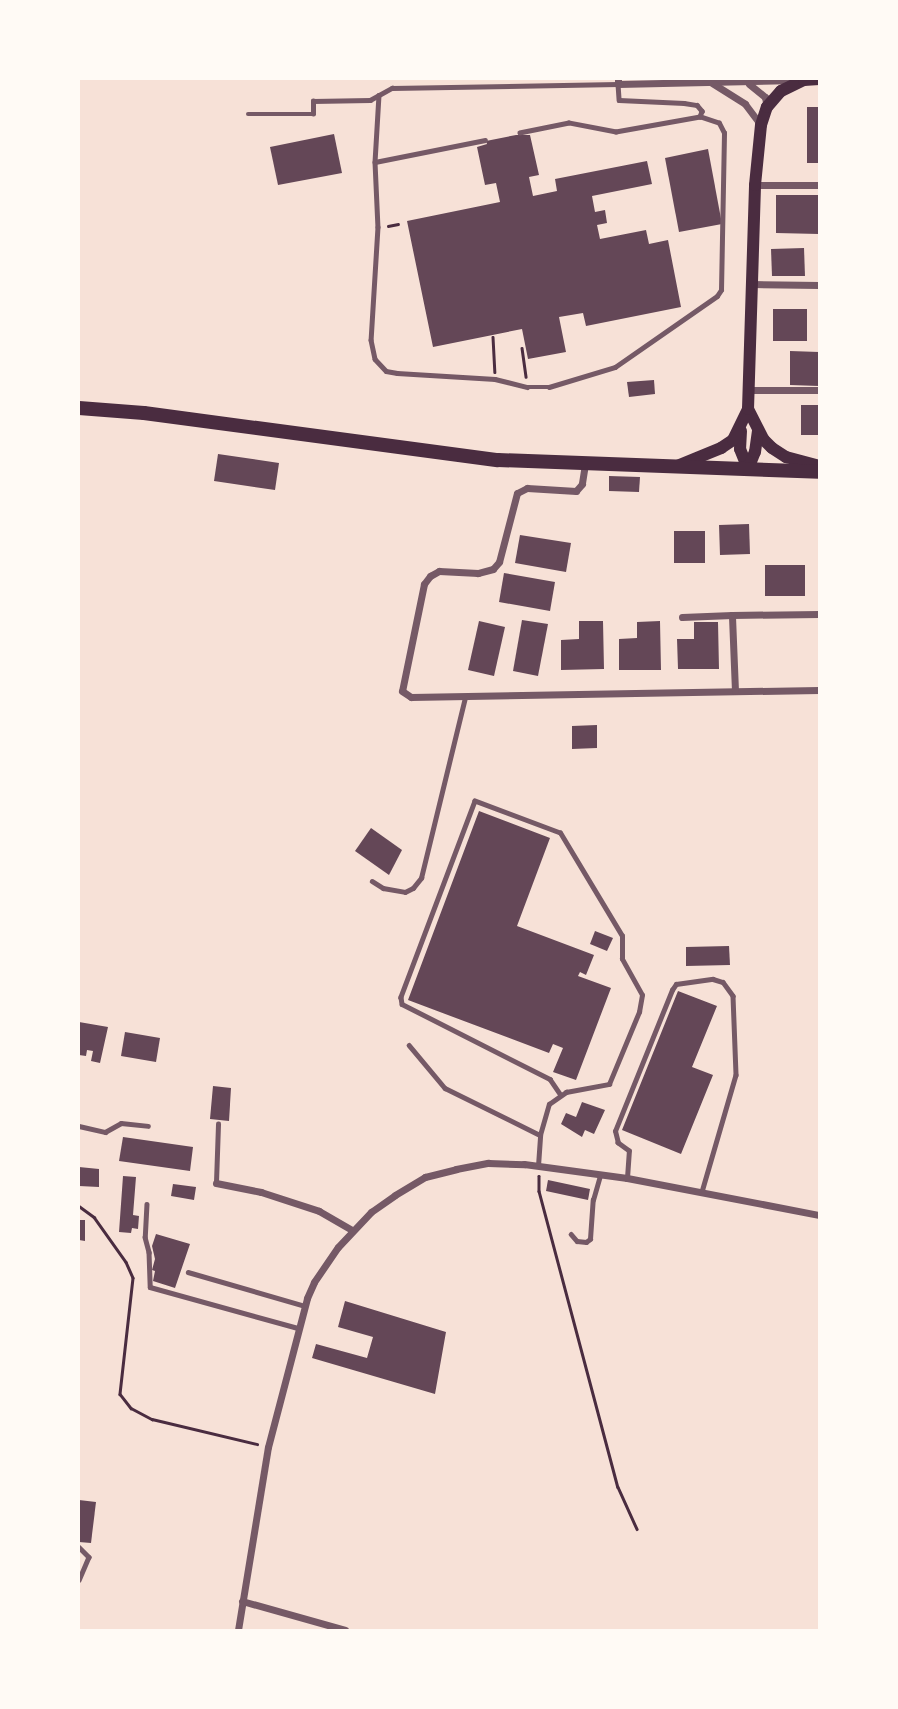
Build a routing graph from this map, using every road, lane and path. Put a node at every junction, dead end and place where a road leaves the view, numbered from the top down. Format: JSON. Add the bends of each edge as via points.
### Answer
{"nodes":[{"id":1,"x":819,"y":79,"type":"edge"},
{"id":2,"x":804,"y":80,"type":"edge"},
{"id":3,"x":618,"y":81,"type":"edge"},
{"id":4,"x":745,"y":82,"type":"junction"},
{"id":5,"x":712,"y":83,"type":"junction"},
{"id":6,"x":379,"y":95,"type":"junction"},
{"id":7,"x":767,"y":107,"type":"junction"},
{"id":8,"x":248,"y":114,"type":"dead end"},
{"id":9,"x":700,"y":117,"type":"junction"},
{"id":10,"x":761,"y":125,"type":"junction"},
{"id":11,"x":520,"y":133,"type":"dead end"},
{"id":12,"x":485,"y":140,"type":"dead end"},
{"id":13,"x":375,"y":162,"type":"junction"},
{"id":14,"x":755,"y":185,"type":"junction"},
{"id":15,"x":819,"y":185,"type":"edge"},
{"id":16,"x":753,"y":284,"type":"junction"},
{"id":17,"x":819,"y":285,"type":"edge"},
{"id":18,"x":493,"y":337,"type":"dead end"},
{"id":19,"x":522,"y":348,"type":"dead end"},
{"id":20,"x":495,"y":379,"type":"junction"},
{"id":21,"x":527,"y":387,"type":"junction"},
{"id":22,"x":749,"y":390,"type":"junction"},
{"id":23,"x":819,"y":390,"type":"edge"},
{"id":24,"x":79,"y":408,"type":"edge"},
{"id":25,"x":748,"y":409,"type":"junction"},
{"id":26,"x":741,"y":427,"type":"junction"},
{"id":27,"x":758,"y":429,"type":"junction"},
{"id":28,"x":585,"y":464,"type":"junction"},
{"id":29,"x":673,"y":467,"type":"junction"},
{"id":30,"x":748,"y":469,"type":"junction"},
{"id":31,"x":819,"y":469,"type":"edge"},
{"id":32,"x":819,"y":614,"type":"edge"},
{"id":33,"x":732,"y":615,"type":"junction"},
{"id":34,"x":682,"y":617,"type":"dead end"},
{"id":35,"x":819,"y":690,"type":"edge"},
{"id":36,"x":735,"y":691,"type":"junction"},
{"id":37,"x":465,"y":697,"type":"junction"},
{"id":38,"x":372,"y":881,"type":"dead end"},
{"id":39,"x":409,"y":1045,"type":"dead end"},
{"id":40,"x":560,"y":1094,"type":"junction"},
{"id":41,"x":218,"y":1124,"type":"dead end"},
{"id":42,"x":79,"y":1126,"type":"edge"},
{"id":43,"x":148,"y":1126,"type":"dead end"},
{"id":44,"x":540,"y":1135,"type":"junction"},
{"id":45,"x":538,"y":1166,"type":"junction"},
{"id":46,"x":601,"y":1174,"type":"junction"},
{"id":47,"x":627,"y":1178,"type":"junction"},
{"id":48,"x":216,"y":1183,"type":"joint"},
{"id":49,"x":702,"y":1192,"type":"junction"},
{"id":50,"x":148,"y":1204,"type":"dead end"},
{"id":51,"x":79,"y":1206,"type":"edge"},
{"id":52,"x":819,"y":1215,"type":"edge"},
{"id":53,"x":353,"y":1231,"type":"junction"},
{"id":54,"x":571,"y":1234,"type":"dead end"},
{"id":55,"x":188,"y":1272,"type":"dead end"},
{"id":56,"x":305,"y":1306,"type":"junction"},
{"id":57,"x":298,"y":1328,"type":"junction"},
{"id":58,"x":268,"y":1447,"type":"junction"},
{"id":59,"x":636,"y":1529,"type":"dead end"},
{"id":60,"x":79,"y":1547,"type":"edge"},
{"id":61,"x":79,"y":1580,"type":"edge"},
{"id":62,"x":242,"y":1601,"type":"junction"},
{"id":63,"x":238,"y":1630,"type":"edge"},
{"id":64,"x":345,"y":1630,"type":"edge"}],
"edges":[{"from":1,"to":2,"type":"main road"},
{"from":2,"to":4,"type":"street"},
{"from":2,"to":7,"type":"main road","via":[[781,91]]},
{"from":3,"to":5,"type":"street"},
{"from":3,"to":6,"type":"lane","via":[[392,88]]},
{"from":3,"to":9,"type":"lane","via":[[619,100],[697,105]]},
{"from":4,"to":5,"type":"street"},
{"from":4,"to":7,"type":"street","via":[[765,97]]},
{"from":5,"to":10,"type":"street","via":[[745,104]]},
{"from":6,"to":8,"type":"lane","via":[[370,100],[313,101],[313,114]]},
{"from":6,"to":13,"type":"lane"},
{"from":7,"to":10,"type":"main road"},
{"from":9,"to":11,"type":"lane","via":[[616,132],[569,123]]},
{"from":9,"to":21,"type":"lane","via":[[719,123],[724,133],[721,290],[615,367],[548,387]]},
{"from":10,"to":14,"type":"main road"},
{"from":12,"to":13,"type":"lane"},
{"from":13,"to":20,"type":"lane","via":[[375,359],[386,371],[397,373]]},
{"from":14,"to":15,"type":"street"},
{"from":14,"to":16,"type":"main road"},
{"from":16,"to":17,"type":"street"},
{"from":16,"to":22,"type":"main road"},
{"from":18,"to":20,"type":"path"},
{"from":19,"to":21,"type":"path"},
{"from":20,"to":21,"type":"lane"},
{"from":22,"to":23,"type":"street"},
{"from":22,"to":25,"type":"main road"},
{"from":24,"to":28,"type":"main road","via":[[458,456]]},
{"from":25,"to":26,"type":"main road"},
{"from":25,"to":27,"type":"main road"},
{"from":26,"to":29,"type":"main road","via":[[722,448]]},
{"from":26,"to":30,"type":"main road","via":[[740,449]]},
{"from":27,"to":30,"type":"main road"},
{"from":27,"to":31,"type":"main road","via":[[772,448]]},
{"from":28,"to":29,"type":"main road"},
{"from":28,"to":37,"type":"street","via":[[576,491],[527,488],[517,493],[499,562],[493,569],[439,571],[424,584],[402,691],[411,697]]},
{"from":29,"to":30,"type":"main road"},
{"from":30,"to":31,"type":"main road"},
{"from":32,"to":33,"type":"street"},
{"from":33,"to":34,"type":"street"},
{"from":33,"to":36,"type":"street"},
{"from":35,"to":36,"type":"street"},
{"from":36,"to":37,"type":"street"},
{"from":37,"to":38,"type":"lane","via":[[421,878],[405,892]]},
{"from":39,"to":44,"type":"lane","via":[[445,1088]]},
{"from":40,"to":40,"type":"lane","via":[[550,1079],[402,1004],[475,801],[560,833],[622,936],[622,959],[642,995],[613,1080],[604,1087]]},
{"from":40,"to":44,"type":"lane","via":[[549,1104]]},
{"from":41,"to":48,"type":"lane"},
{"from":42,"to":43,"type":"lane","via":[[105,1132],[121,1123]]},
{"from":44,"to":45,"type":"lane"},
{"from":45,"to":46,"type":"street"},
{"from":45,"to":53,"type":"street","via":[[488,1163],[425,1177],[395,1195]]},
{"from":45,"to":59,"type":"path","via":[[539,1191],[618,1487]]},
{"from":46,"to":47,"type":"street"},
{"from":46,"to":54,"type":"lane","via":[[593,1200],[590,1239],[577,1241]]},
{"from":47,"to":49,"type":"street"},
{"from":47,"to":49,"type":"lane","via":[[629,1151],[618,1143],[615,1131],[672,990],[676,984],[713,979],[723,982],[733,996],[736,1075]]},
{"from":48,"to":53,"type":"street","via":[[319,1211]]},
{"from":49,"to":52,"type":"street"},
{"from":50,"to":57,"type":"lane","via":[[145,1237],[150,1287]]},
{"from":51,"to":58,"type":"path","via":[[94,1217],[134,1278],[120,1394],[131,1408],[152,1419]]},
{"from":53,"to":56,"type":"street","via":[[323,1268]]},
{"from":55,"to":56,"type":"lane"},
{"from":56,"to":57,"type":"street"},
{"from":57,"to":58,"type":"street"},
{"from":58,"to":62,"type":"street"},
{"from":60,"to":61,"type":"lane","via":[[89,1558]]},
{"from":62,"to":63,"type":"street"},
{"from":62,"to":64,"type":"street"}]}
